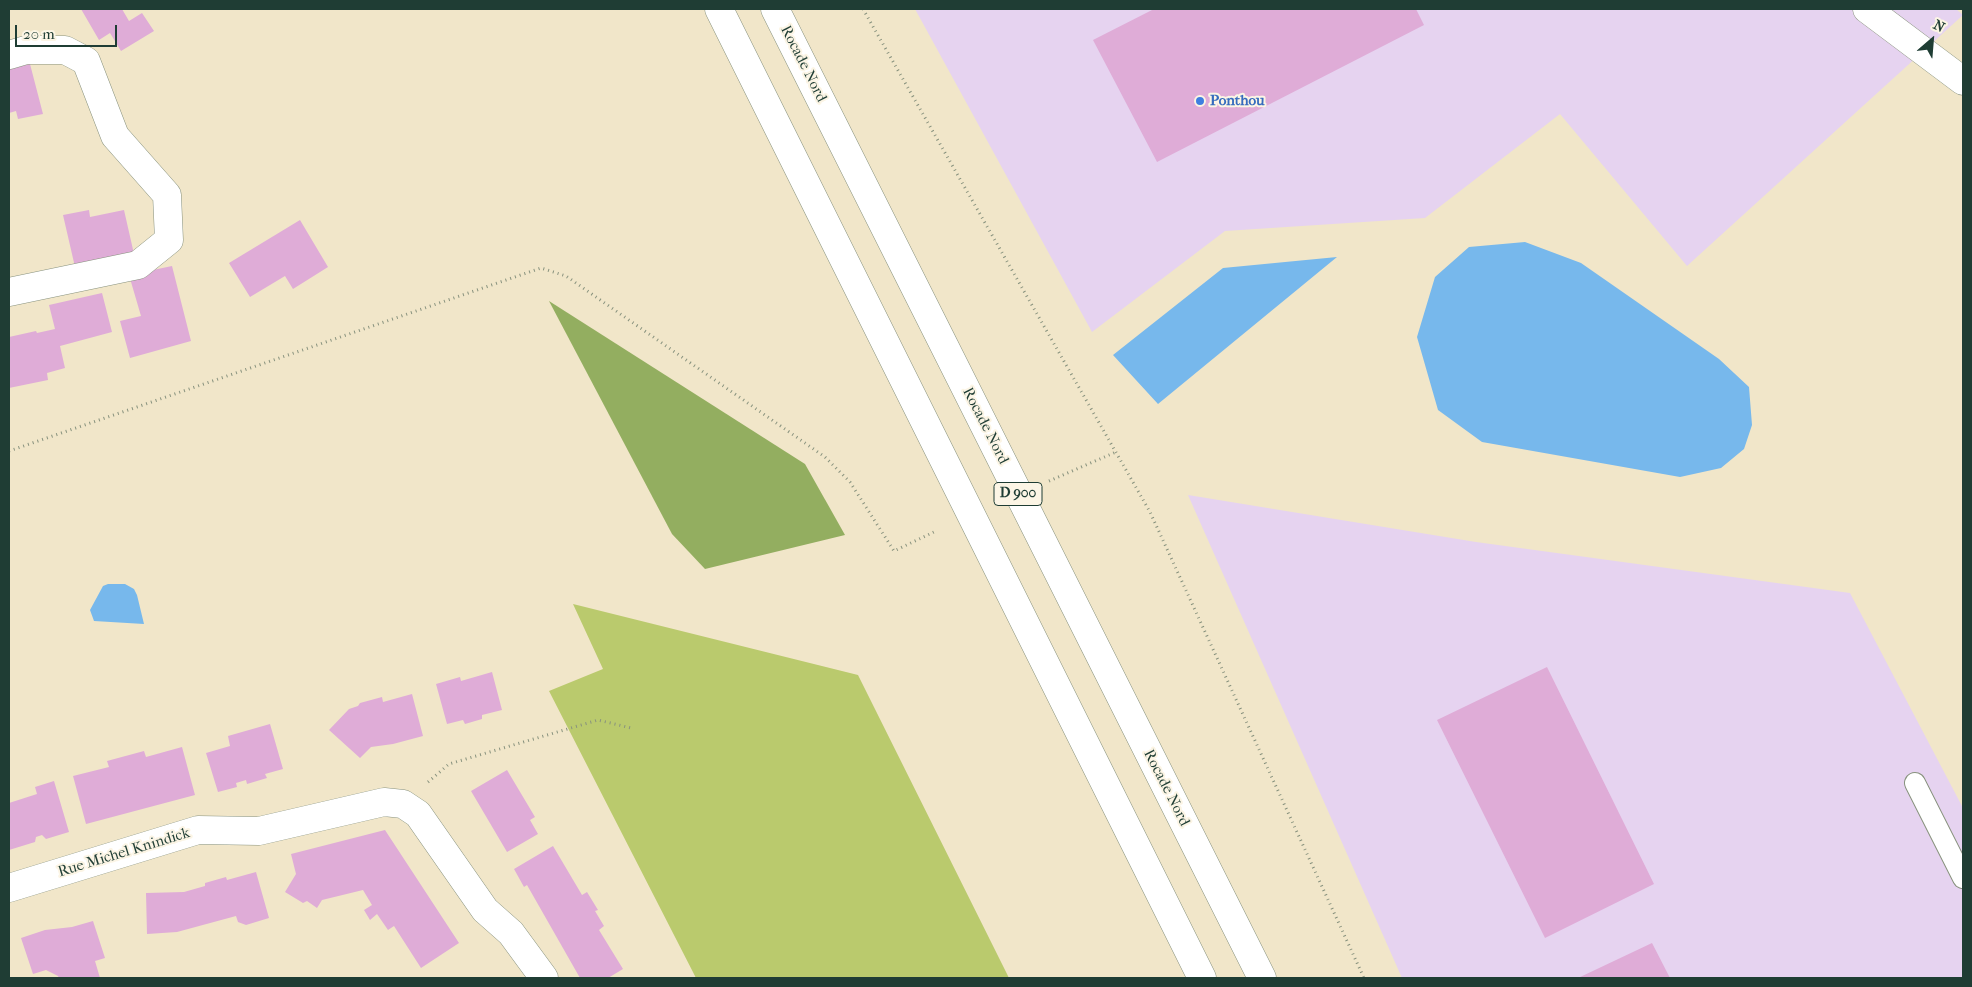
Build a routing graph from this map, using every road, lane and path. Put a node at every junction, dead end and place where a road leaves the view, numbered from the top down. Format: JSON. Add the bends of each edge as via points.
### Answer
{"nodes":[{"id":1,"x":719,"y":9,"type":"edge"},
{"id":2,"x":775,"y":9,"type":"edge"},
{"id":3,"x":863,"y":9,"type":"edge"},
{"id":4,"x":1868,"y":9,"type":"edge"},
{"id":5,"x":9,"y":55,"type":"edge"},
{"id":6,"x":1963,"y":81,"type":"edge"},
{"id":7,"x":9,"y":292,"type":"edge"},
{"id":8,"x":9,"y":451,"type":"edge"},
{"id":9,"x":1116,"y":452,"type":"junction"},
{"id":10,"x":1049,"y":481,"type":"dead end"},
{"id":11,"x":936,"y":531,"type":"dead end"},
{"id":12,"x":631,"y":728,"type":"dead end"},
{"id":13,"x":1915,"y":783,"type":"dead end"},
{"id":14,"x":403,"y":804,"type":"junction"},
{"id":15,"x":1963,"y":878,"type":"edge"},
{"id":16,"x":9,"y":888,"type":"edge"},
{"id":17,"x":544,"y":978,"type":"edge"},
{"id":18,"x":1202,"y":978,"type":"edge"},
{"id":19,"x":1262,"y":978,"type":"edge"},
{"id":20,"x":1364,"y":978,"type":"edge"}],
"edges":[{"from":1,"to":18,"type":"main road"},
{"from":2,"to":19,"type":"main road","name":"Rocade Nord","number":"D 900"},
{"from":3,"to":9,"type":"path"},
{"from":4,"to":6,"type":"main road"},
{"from":5,"to":7,"type":"main road","via":[[26,50],[65,50],[86,61],[115,136],[167,196],[169,240],[138,265]]},
{"from":8,"to":11,"type":"path","via":[[541,268],[566,276],[825,457],[850,482],[894,551]]},
{"from":9,"to":10,"type":"path"},
{"from":9,"to":20,"type":"path","via":[[1150,512]]},
{"from":12,"to":14,"type":"path","via":[[598,720],[448,764]]},
{"from":13,"to":15,"type":"lane"},
{"from":14,"to":16,"type":"main road","name":"Rue Michel Knindick","via":[[384,802],[259,831],[198,830]]},
{"from":14,"to":17,"type":"main road","via":[[418,814],[485,910],[511,934]]}]}
